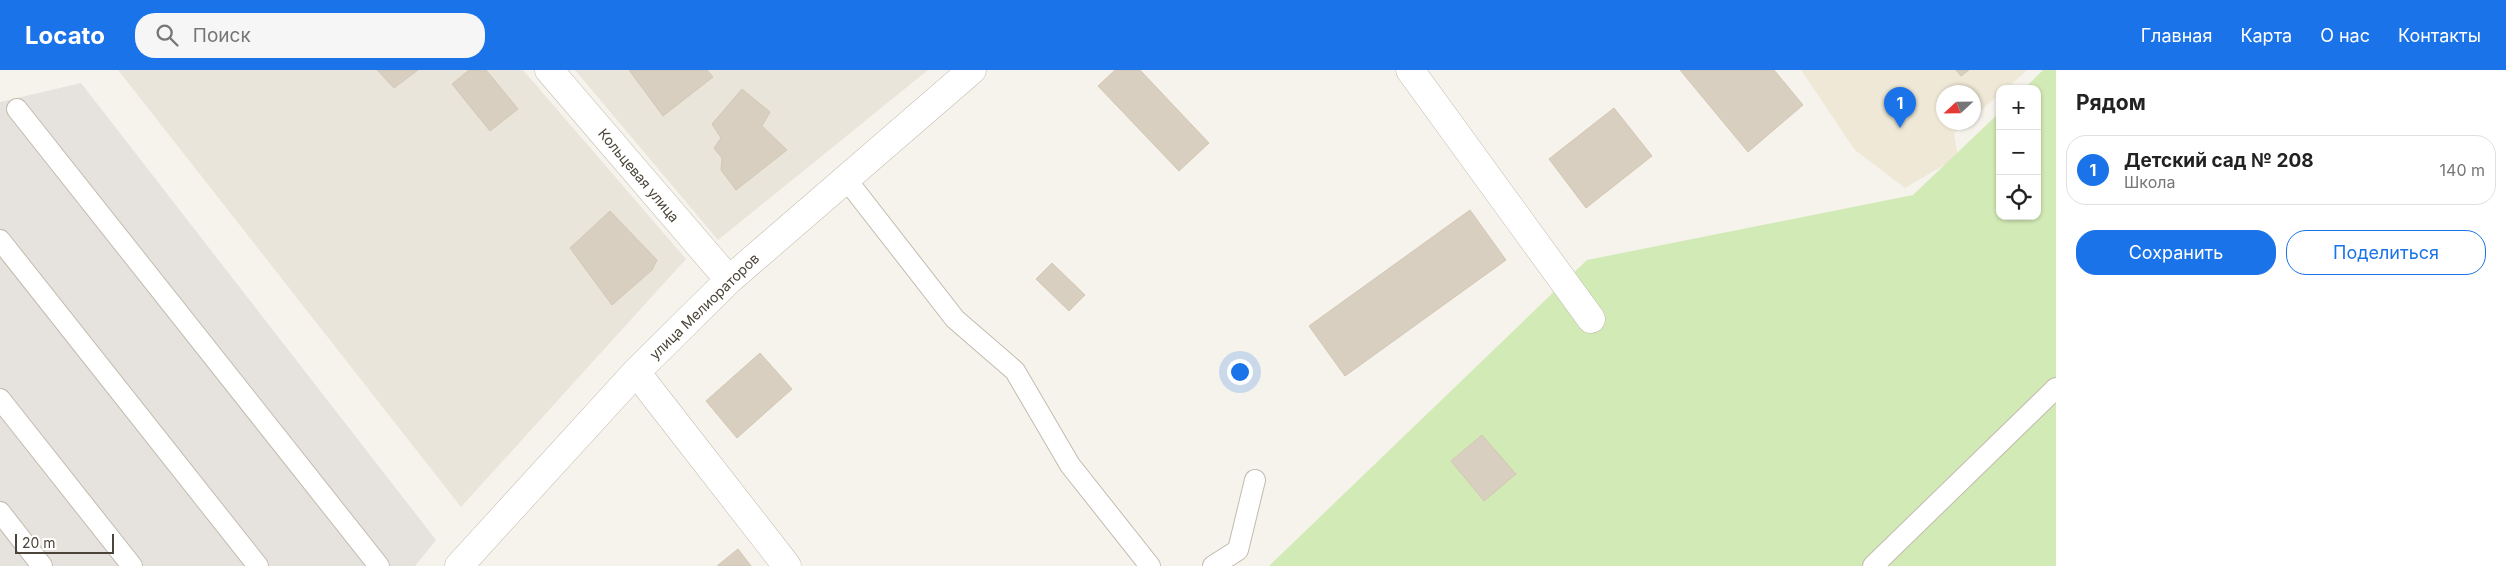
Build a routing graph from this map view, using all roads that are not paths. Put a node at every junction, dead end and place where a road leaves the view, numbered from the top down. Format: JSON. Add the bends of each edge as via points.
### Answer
{"nodes":[{"id":1,"x":550,"y":70,"type":"edge"},
{"id":2,"x":972,"y":70,"type":"edge"},
{"id":3,"x":1410,"y":70,"type":"edge"},
{"id":4,"x":17,"y":109,"type":"dead end"},
{"id":5,"x":846,"y":179,"type":"junction"},
{"id":6,"x":0,"y":240,"type":"edge"},
{"id":7,"x":729,"y":280,"type":"junction"},
{"id":8,"x":1591,"y":318,"type":"dead end"},
{"id":9,"x":636,"y":372,"type":"junction"},
{"id":10,"x":2056,"y":388,"type":"edge"},
{"id":11,"x":0,"y":399,"type":"edge"},
{"id":12,"x":1255,"y":480,"type":"dead end"},
{"id":13,"x":0,"y":512,"type":"edge"},
{"id":14,"x":42,"y":566,"type":"edge"},
{"id":15,"x":132,"y":566,"type":"edge"},
{"id":16,"x":258,"y":566,"type":"edge"},
{"id":17,"x":379,"y":566,"type":"edge"},
{"id":18,"x":459,"y":566,"type":"edge"},
{"id":19,"x":787,"y":566,"type":"edge"},
{"id":20,"x":1150,"y":566,"type":"edge"},
{"id":21,"x":1213,"y":566,"type":"edge"},
{"id":22,"x":1873,"y":566,"type":"edge"}],
"edges":[{"from":1,"to":7,"type":"street","name":"Кольцевая улица"},
{"from":2,"to":5,"type":"street","name":"улица Мелиораторов"},
{"from":3,"to":8,"type":"street"},
{"from":4,"to":17,"type":"lane"},
{"from":5,"to":7,"type":"street","name":"улица Мелиораторов"},
{"from":5,"to":20,"type":"lane","via":[[955,319],[1015,371],[1070,465]]},
{"from":6,"to":16,"type":"lane"},
{"from":7,"to":9,"type":"street","name":"улица Мелиораторов"},
{"from":9,"to":18,"type":"street","name":"улица Мелиораторов"},
{"from":9,"to":19,"type":"street"},
{"from":10,"to":22,"type":"lane"},
{"from":11,"to":15,"type":"lane"},
{"from":12,"to":21,"type":"lane","via":[[1238,550]]},
{"from":13,"to":14,"type":"lane"}]}
